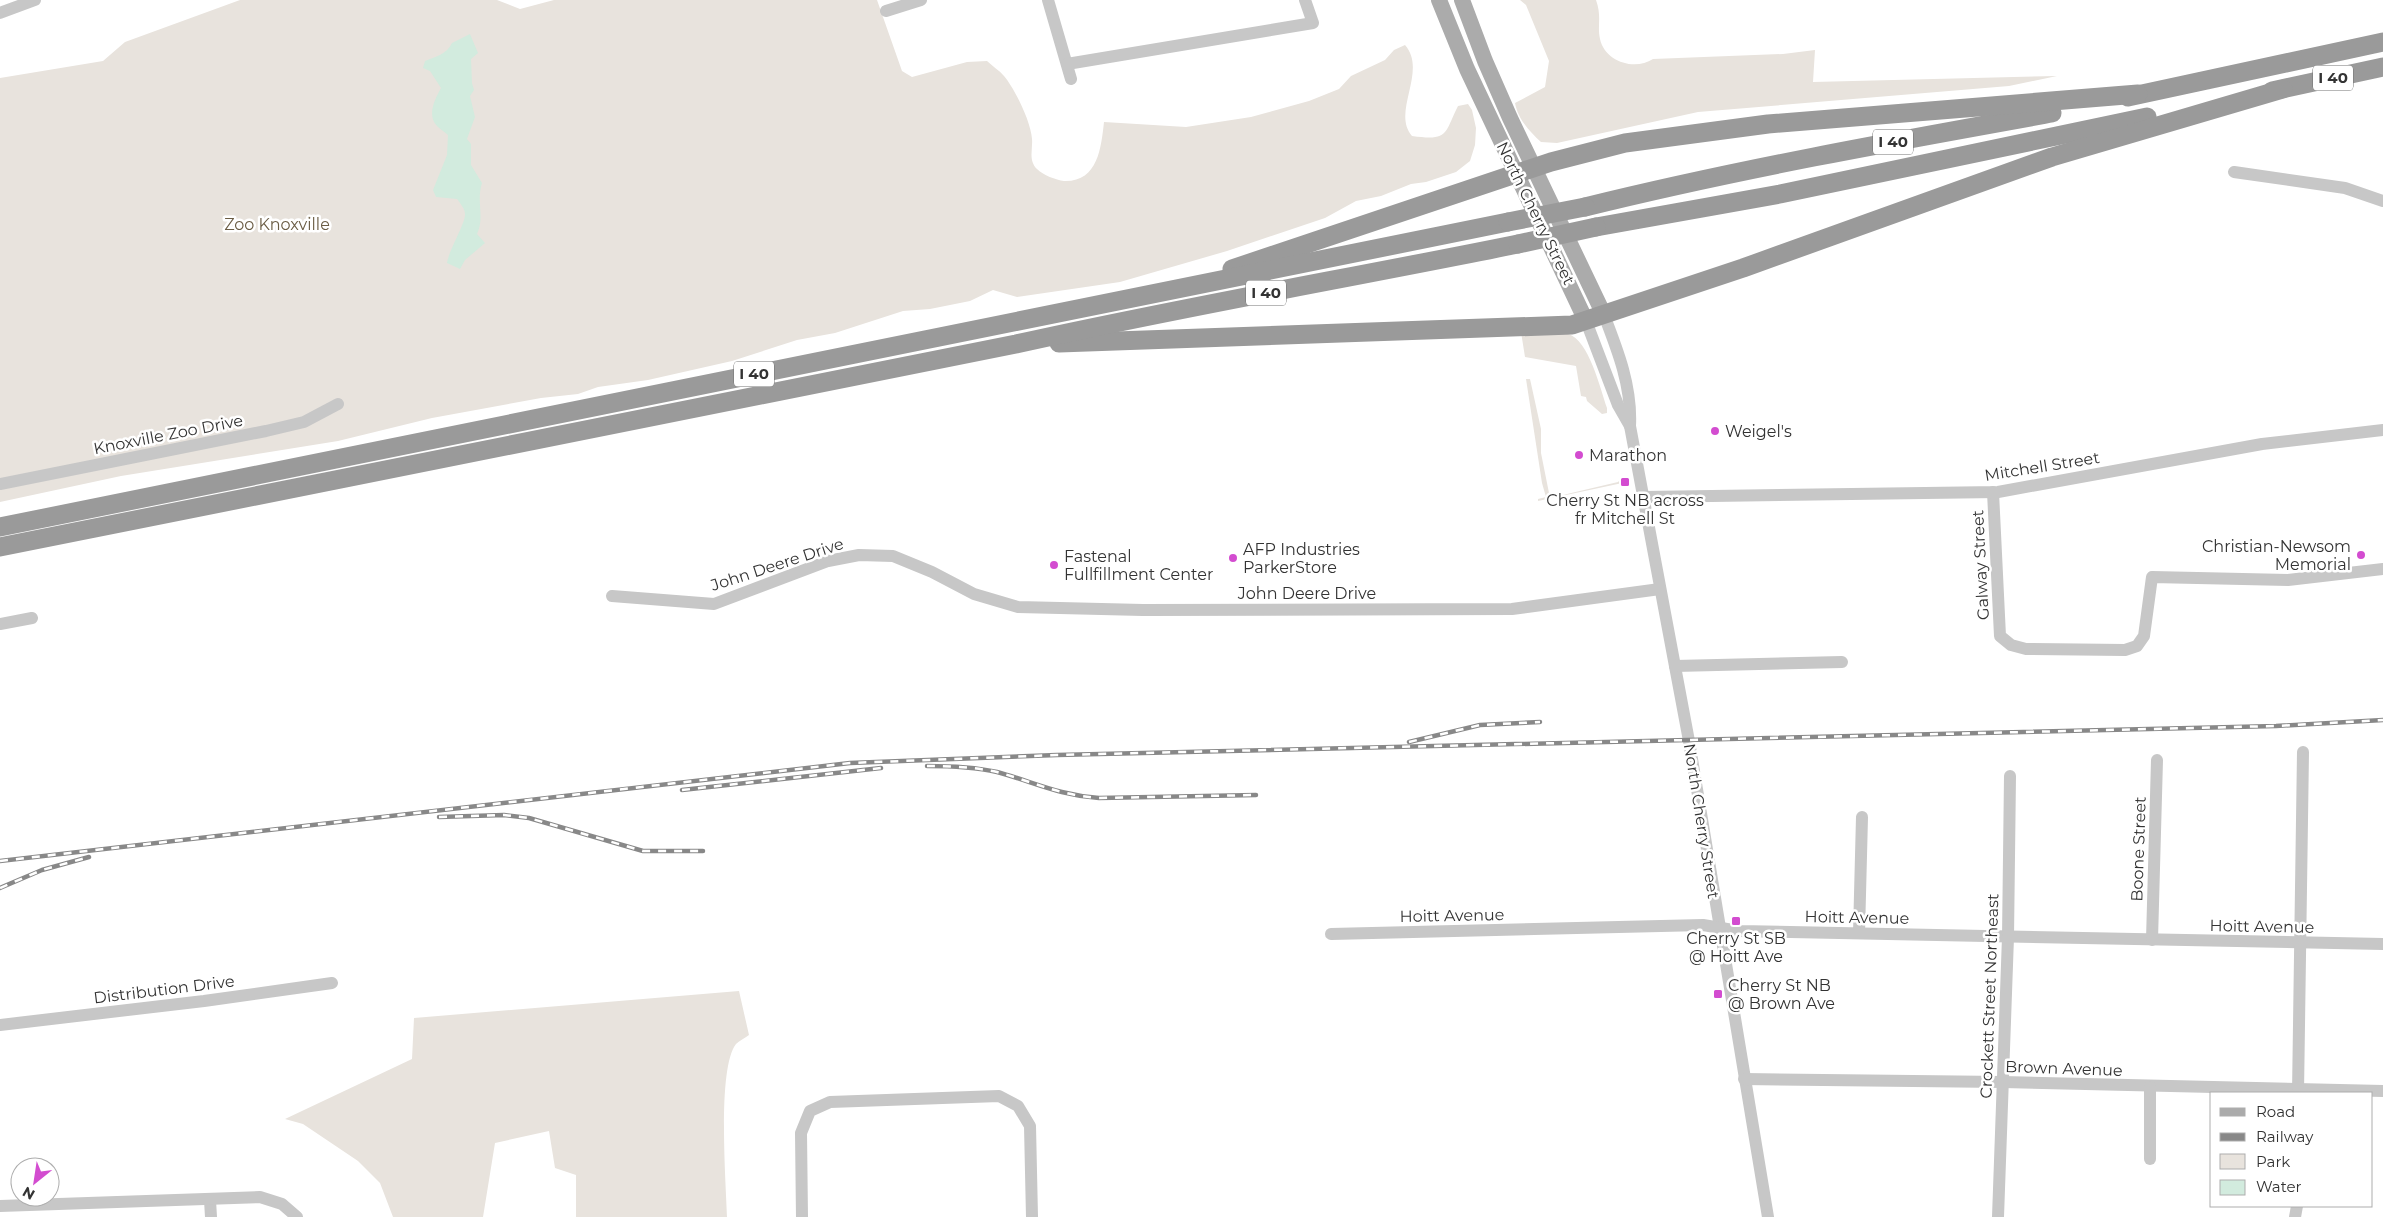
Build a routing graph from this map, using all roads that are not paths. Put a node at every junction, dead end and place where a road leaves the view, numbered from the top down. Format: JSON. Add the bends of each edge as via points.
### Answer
{"nodes":[{"id":1,"x":35,"y":0,"type":"edge"},
{"id":2,"x":921,"y":0,"type":"edge"},
{"id":3,"x":1048,"y":0,"type":"edge"},
{"id":4,"x":1305,"y":0,"type":"edge"},
{"id":5,"x":1440,"y":0,"type":"edge"},
{"id":6,"x":1462,"y":0,"type":"edge"},
{"id":7,"x":886,"y":11,"type":"dead end"},
{"id":8,"x":0,"y":13,"type":"edge"},
{"id":9,"x":2383,"y":42,"type":"edge"},
{"id":10,"x":1067,"y":64,"type":"junction"},
{"id":11,"x":2383,"y":67,"type":"edge"},
{"id":12,"x":1071,"y":79,"type":"dead end"},
{"id":13,"x":2283,"y":89,"type":"junction"},
{"id":14,"x":2138,"y":94,"type":"junction"},
{"id":15,"x":1525,"y":170,"type":"junction"},
{"id":16,"x":2234,"y":172,"type":"dead end"},
{"id":17,"x":2383,"y":201,"type":"edge"},
{"id":18,"x":1165,"y":293,"type":"junction"},
{"id":19,"x":1604,"y":315,"type":"junction"},
{"id":20,"x":1586,"y":321,"type":"junction"},
{"id":21,"x":1016,"y":344,"type":"junction"},
{"id":22,"x":338,"y":404,"type":"dead end"},
{"id":23,"x":1630,"y":426,"type":"junction"},
{"id":24,"x":2383,"y":430,"type":"edge"},
{"id":25,"x":0,"y":484,"type":"edge"},
{"id":26,"x":1993,"y":492,"type":"junction"},
{"id":27,"x":1644,"y":497,"type":"junction"},
{"id":28,"x":0,"y":526,"type":"edge"},
{"id":29,"x":0,"y":548,"type":"edge"},
{"id":30,"x":2383,"y":568,"type":"edge"},
{"id":31,"x":1660,"y":589,"type":"junction"},
{"id":32,"x":612,"y":596,"type":"dead end"},
{"id":33,"x":32,"y":618,"type":"dead end"},
{"id":34,"x":0,"y":624,"type":"edge"},
{"id":35,"x":1842,"y":662,"type":"dead end"},
{"id":36,"x":1675,"y":666,"type":"junction"},
{"id":37,"x":2303,"y":752,"type":"dead end"},
{"id":38,"x":2158,"y":760,"type":"dead end"},
{"id":39,"x":2010,"y":776,"type":"dead end"},
{"id":40,"x":1862,"y":817,"type":"dead end"},
{"id":41,"x":1718,"y":927,"type":"junction"},
{"id":42,"x":1859,"y":933,"type":"junction"},
{"id":43,"x":1331,"y":934,"type":"dead end"},
{"id":44,"x":2008,"y":937,"type":"junction"},
{"id":45,"x":2152,"y":940,"type":"junction"},
{"id":46,"x":2300,"y":943,"type":"junction"},
{"id":47,"x":2383,"y":944,"type":"edge"},
{"id":48,"x":332,"y":983,"type":"dead end"},
{"id":49,"x":0,"y":1025,"type":"edge"},
{"id":50,"x":1744,"y":1079,"type":"junction"},
{"id":51,"x":2003,"y":1082,"type":"junction"},
{"id":52,"x":2150,"y":1088,"type":"junction"},
{"id":53,"x":2298,"y":1091,"type":"edge"},
{"id":54,"x":2383,"y":1091,"type":"edge"},
{"id":55,"x":2150,"y":1159,"type":"dead end"},
{"id":56,"x":210,"y":1200,"type":"junction"},
{"id":57,"x":0,"y":1206,"type":"edge"},
{"id":58,"x":211,"y":1217,"type":"edge"},
{"id":59,"x":297,"y":1217,"type":"edge"},
{"id":60,"x":802,"y":1217,"type":"edge"},
{"id":61,"x":1032,"y":1217,"type":"edge"},
{"id":62,"x":1768,"y":1217,"type":"edge"},
{"id":63,"x":1998,"y":1217,"type":"edge"}],
"edges":[{"from":1,"to":8,"type":"street"},
{"from":2,"to":7,"type":"street"},
{"from":3,"to":10,"type":"street"},
{"from":4,"to":10,"type":"street","via":[[1313,23]]},
{"from":5,"to":15,"type":"main road","name":"North Cherry Street","via":[[1467,69]]},
{"from":6,"to":15,"type":"main road","name":"North Cherry Street"},
{"from":9,"to":14,"type":"highway","number":"I 40"},
{"from":10,"to":12,"type":"street"},
{"from":11,"to":13,"type":"highway","number":"I 40"},
{"from":13,"to":19,"type":"highway","via":[[2052,157]]},
{"from":13,"to":21,"type":"highway","number":"I 40","bridge":true,"via":[[1780,194],[1141,316]]},
{"from":14,"to":15,"type":"highway","via":[[1768,124],[1625,143]]},
{"from":14,"to":18,"type":"highway","number":"I 40","bridge":true,"via":[[2059,112],[1859,148]]},
{"from":15,"to":18,"type":"highway"},
{"from":15,"to":19,"type":"main road","name":"North Cherry Street"},
{"from":15,"to":20,"type":"main road","name":"North Cherry Street"},
{"from":16,"to":17,"type":"street","via":[[2345,188]]},
{"from":18,"to":28,"type":"highway","number":"I 40"},
{"from":19,"to":20,"type":"highway"},
{"from":19,"to":23,"type":"street","name":"North Cherry Street","via":[[1627,384],[1631,404]]},
{"from":20,"to":21,"type":"highway","via":[[1572,325]]},
{"from":20,"to":23,"type":"street","name":"North Cherry Street","via":[[1618,406]]},
{"from":21,"to":29,"type":"highway","number":"I 40"},
{"from":22,"to":25,"type":"street","name":"Knoxville Zoo Drive","via":[[304,422],[266,431]]},
{"from":23,"to":27,"type":"street","name":"North Cherry Street"},
{"from":24,"to":26,"type":"street","name":"Mitchell Street","via":[[2262,444]]},
{"from":26,"to":27,"type":"street","name":"Mitchell Street"},
{"from":26,"to":30,"type":"street","name":"Galway Street","via":[[2000,636],[2011,645],[2026,649],[2125,650],[2137,646],[2144,636],[2152,577],[2282,580]]},
{"from":27,"to":31,"type":"street","name":"North Cherry Street"},
{"from":31,"to":32,"type":"street","name":"John Deere Drive","via":[[1512,609],[1018,607],[974,594],[893,556],[859,555],[828,561],[714,604]]},
{"from":31,"to":36,"type":"street","name":"North Cherry Street"},
{"from":33,"to":34,"type":"street"},
{"from":35,"to":36,"type":"street"},
{"from":36,"to":41,"type":"street","name":"North Cherry Street"},
{"from":37,"to":46,"type":"street"},
{"from":38,"to":45,"type":"street","name":"Boone Street"},
{"from":39,"to":44,"type":"street","name":"Crockett Street Northeast"},
{"from":40,"to":42,"type":"street"},
{"from":41,"to":42,"type":"street","name":"Hoitt Avenue","via":[[1739,931]]},
{"from":41,"to":43,"type":"street","name":"Hoitt Avenue"},
{"from":41,"to":50,"type":"street","name":"North Cherry Street"},
{"from":42,"to":44,"type":"street","name":"Hoitt Avenue"},
{"from":44,"to":45,"type":"street","name":"Hoitt Avenue"},
{"from":44,"to":51,"type":"street","name":"Crockett Street Northeast"},
{"from":45,"to":46,"type":"street","name":"Hoitt Avenue"},
{"from":46,"to":47,"type":"street","name":"Hoitt Avenue"},
{"from":46,"to":53,"type":"street"},
{"from":48,"to":49,"type":"street","name":"Distribution Drive"},
{"from":50,"to":51,"type":"street","name":"Brown Avenue"},
{"from":50,"to":62,"type":"street","name":"North Cherry Street"},
{"from":51,"to":52,"type":"street","name":"Brown Avenue"},
{"from":51,"to":63,"type":"street","name":"Crockett Street Northeast"},
{"from":52,"to":53,"type":"street","name":"Brown Avenue"},
{"from":52,"to":55,"type":"street"},
{"from":53,"to":54,"type":"street","name":"Brown Avenue"},
{"from":56,"to":57,"type":"street"},
{"from":56,"to":58,"type":"street"},
{"from":56,"to":59,"type":"street","via":[[260,1197],[282,1204]]},
{"from":60,"to":61,"type":"street","via":[[800,1133],[810,1111],[830,1102],[998,1096],[1018,1106],[1030,1126]]}]}
